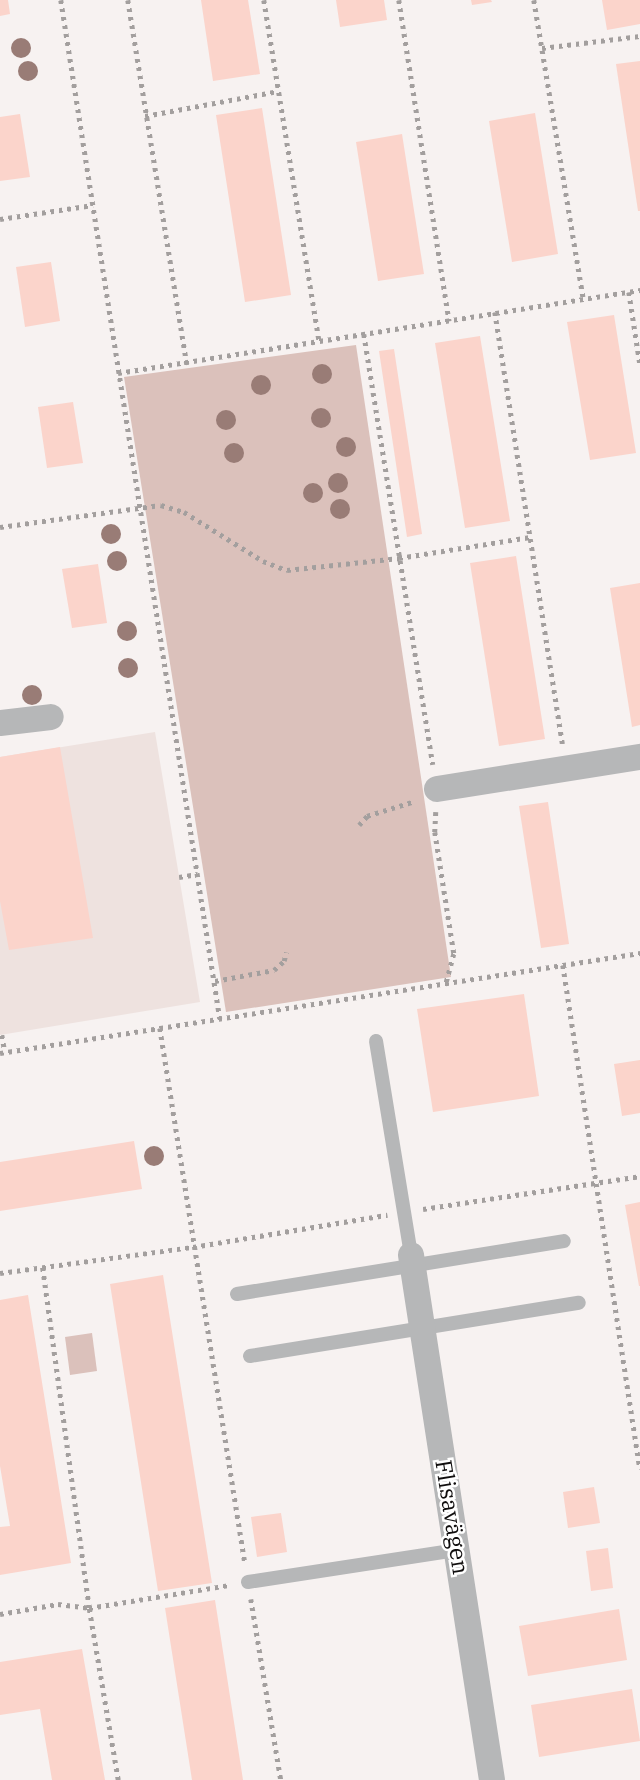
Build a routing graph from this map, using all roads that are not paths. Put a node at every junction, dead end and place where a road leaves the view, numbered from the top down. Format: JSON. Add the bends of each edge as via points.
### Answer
{"nodes":[{"id":1,"x":51,"y":717,"type":"dead end"},
{"id":2,"x":0,"y":723,"type":"edge"},
{"id":3,"x":640,"y":757,"type":"edge"},
{"id":4,"x":437,"y":789,"type":"road end"},
{"id":5,"x":376,"y":1041,"type":"dead end"},
{"id":6,"x":564,"y":1241,"type":"dead end"},
{"id":7,"x":412,"y":1261,"type":"junction"},
{"id":8,"x":237,"y":1294,"type":"dead end"},
{"id":9,"x":579,"y":1303,"type":"dead end"},
{"id":10,"x":423,"y":1329,"type":"junction"},
{"id":11,"x":250,"y":1356,"type":"dead end"},
{"id":12,"x":458,"y":1550,"type":"junction"},
{"id":13,"x":248,"y":1581,"type":"road end"},
{"id":14,"x":492,"y":1780,"type":"edge"}],
"edges":[{"from":1,"to":2,"type":"street"},
{"from":3,"to":4,"type":"street"},
{"from":5,"to":7,"type":"lane"},
{"from":6,"to":7,"type":"lane"},
{"from":7,"to":8,"type":"lane"},
{"from":7,"to":10,"type":"street","name":"Flisavägen"},
{"from":9,"to":10,"type":"lane"},
{"from":10,"to":11,"type":"lane"},
{"from":10,"to":12,"type":"street","name":"Flisavägen"},
{"from":12,"to":13,"type":"lane"},
{"from":12,"to":14,"type":"street","name":"Flisavägen"}]}
